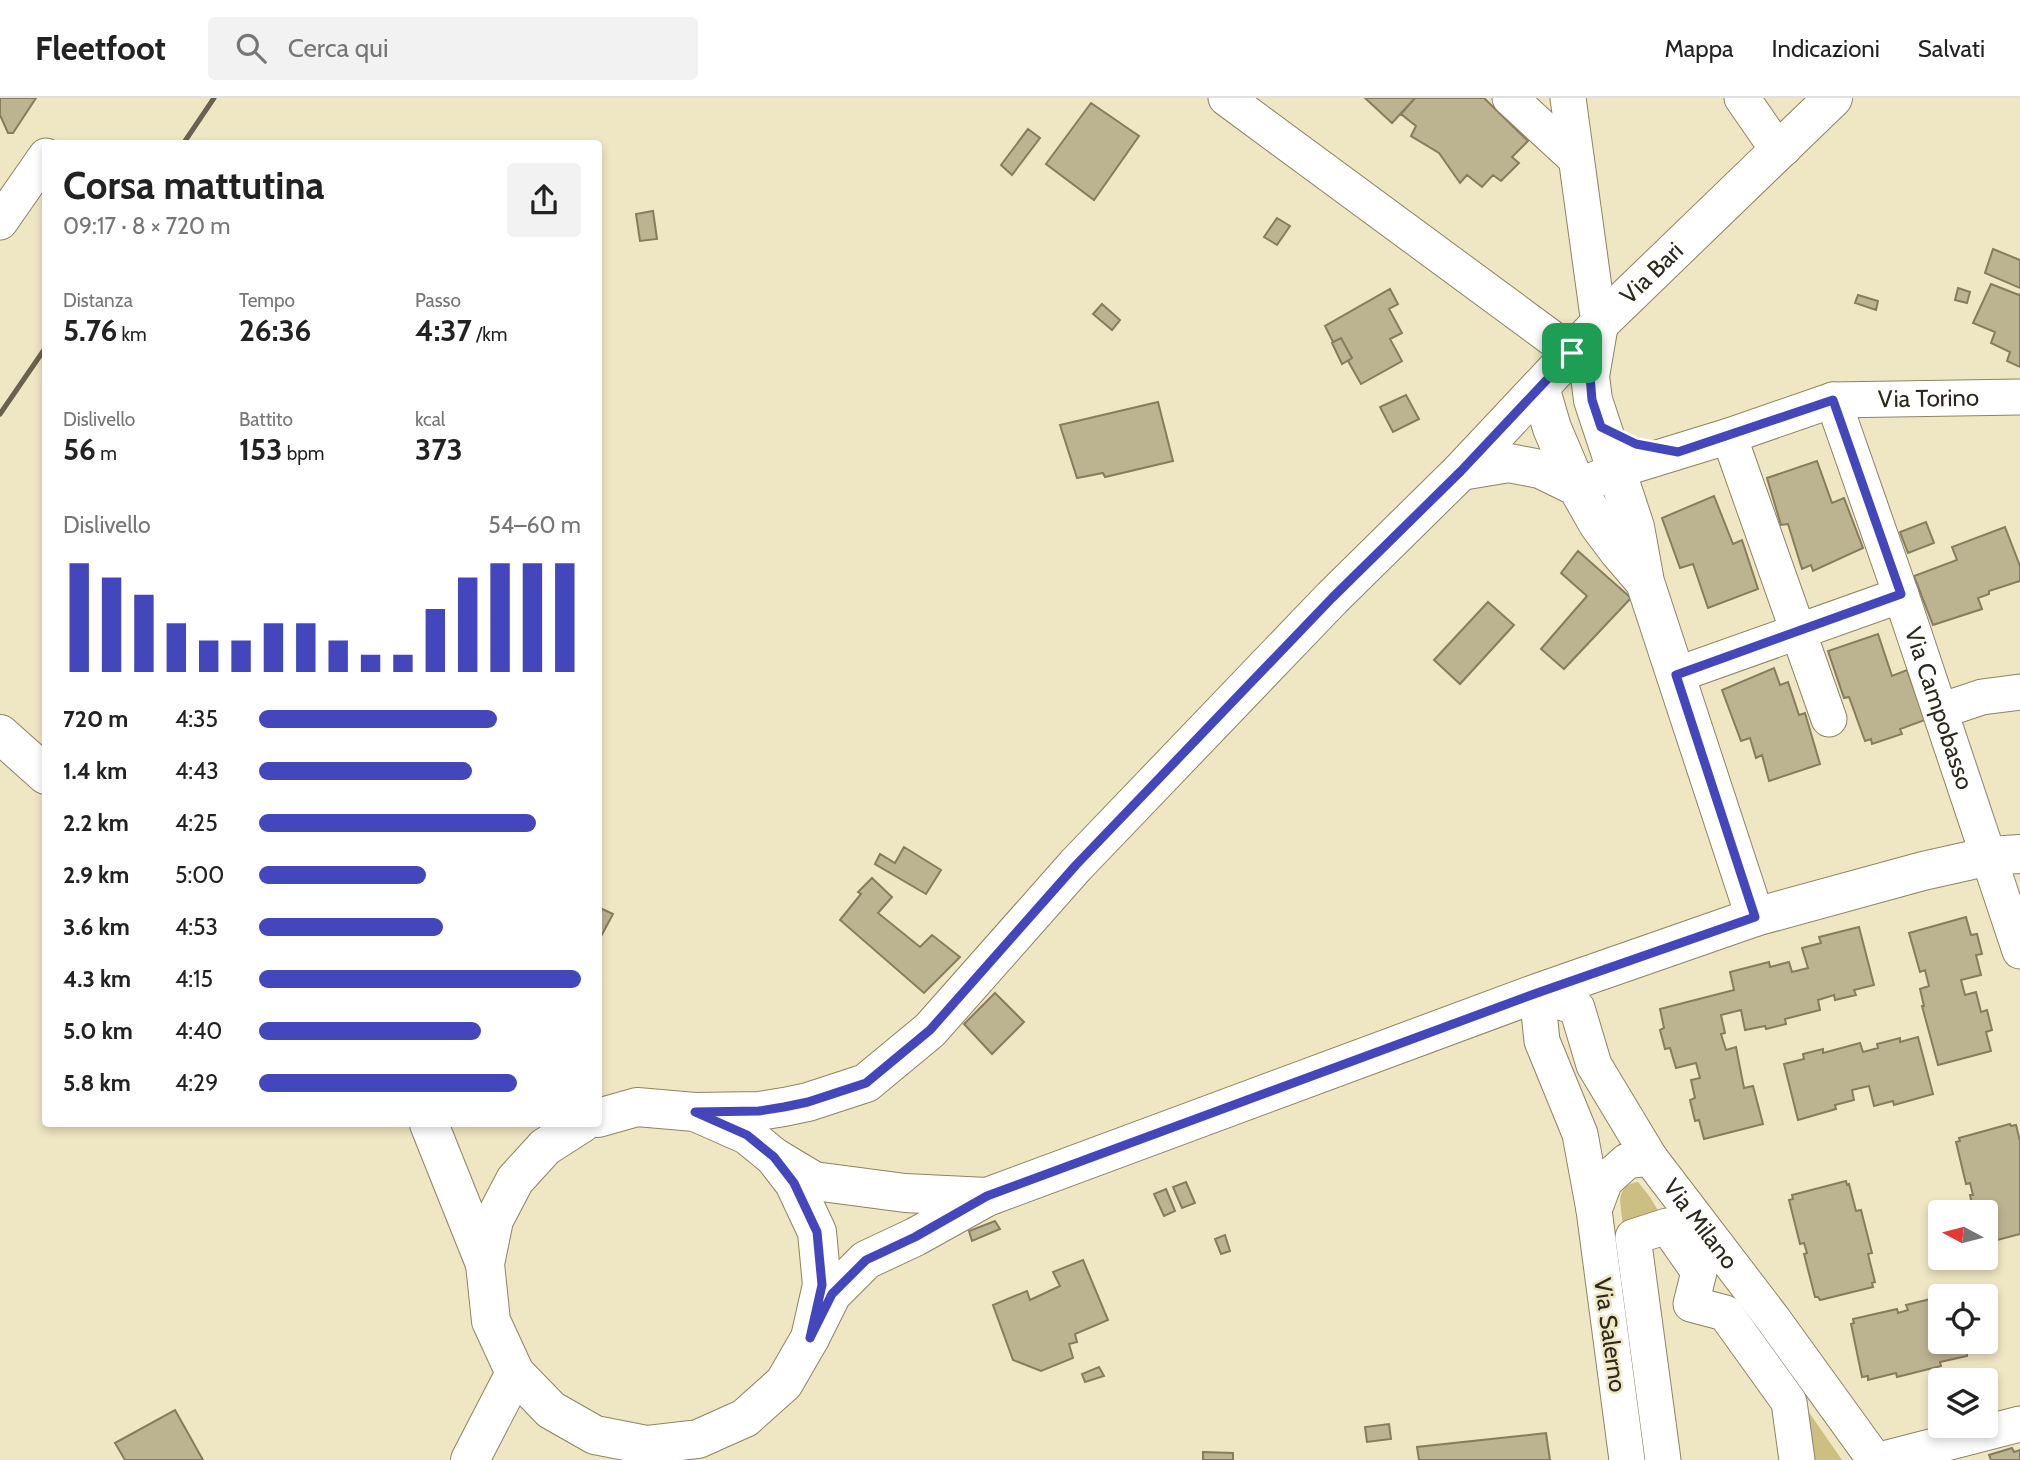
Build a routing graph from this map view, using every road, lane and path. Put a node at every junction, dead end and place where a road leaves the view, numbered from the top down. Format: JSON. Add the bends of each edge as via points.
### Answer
{"nodes":[{"id":1,"x":1226,"y":98,"type":"edge"},
{"id":2,"x":1510,"y":98,"type":"edge"},
{"id":3,"x":1568,"y":98,"type":"edge"},
{"id":4,"x":1742,"y":98,"type":"edge"},
{"id":5,"x":1833,"y":98,"type":"edge"},
{"id":6,"x":1784,"y":148,"type":"junction"},
{"id":7,"x":1576,"y":159,"type":"junction"},
{"id":8,"x":42,"y":162,"type":"edge"},
{"id":9,"x":0,"y":222,"type":"edge"},
{"id":10,"x":1599,"y":324,"type":"junction"},
{"id":11,"x":1581,"y":364,"type":"junction"},
{"id":12,"x":1540,"y":387,"type":"junction"},
{"id":13,"x":2020,"y":397,"type":"edge"},
{"id":14,"x":1833,"y":400,"type":"junction"},
{"id":15,"x":1601,"y":427,"type":"junction"},
{"id":16,"x":1729,"y":436,"type":"junction"},
{"id":17,"x":1678,"y":452,"type":"junction"},
{"id":18,"x":1461,"y":471,"type":"junction"},
{"id":19,"x":1615,"y":471,"type":"junction"},
{"id":20,"x":1577,"y":487,"type":"junction"},
{"id":21,"x":1645,"y":582,"type":"junction"},
{"id":22,"x":1901,"y":594,"type":"junction"},
{"id":23,"x":1798,"y":632,"type":"junction"},
{"id":24,"x":1676,"y":675,"type":"junction"},
{"id":25,"x":2020,"y":692,"type":"edge"},
{"id":26,"x":1940,"y":711,"type":"junction"},
{"id":27,"x":1829,"y":719,"type":"dead end"},
{"id":28,"x":0,"y":734,"type":"edge"},
{"id":29,"x":42,"y":771,"type":"edge"},
{"id":30,"x":2005,"y":855,"type":"edge"},
{"id":31,"x":1755,"y":917,"type":"junction"},
{"id":32,"x":2020,"y":951,"type":"edge"},
{"id":33,"x":1537,"y":993,"type":"junction"},
{"id":34,"x":695,"y":1112,"type":"junction"},
{"id":35,"x":602,"y":1117,"type":"edge"},
{"id":36,"x":430,"y":1127,"type":"edge"},
{"id":37,"x":576,"y":1127,"type":"edge"},
{"id":38,"x":774,"y":1157,"type":"junction"},
{"id":39,"x":1650,"y":1158,"type":"junction"},
{"id":40,"x":987,"y":1196,"type":"junction"},
{"id":41,"x":1594,"y":1210,"type":"junction"},
{"id":42,"x":485,"y":1264,"type":"junction"},
{"id":43,"x":810,"y":1338,"type":"junction"},
{"id":44,"x":515,"y":1373,"type":"junction"},
{"id":45,"x":2020,"y":1424,"type":"edge"},
{"id":46,"x":646,"y":1445,"type":"junction"},
{"id":47,"x":470,"y":1460,"type":"edge"},
{"id":48,"x":608,"y":1460,"type":"edge"},
{"id":49,"x":1627,"y":1460,"type":"edge"},
{"id":50,"x":1663,"y":1460,"type":"edge"},
{"id":51,"x":1797,"y":1460,"type":"edge"},
{"id":52,"x":1875,"y":1460,"type":"edge"},
{"id":53,"x":1880,"y":1460,"type":"edge"}],
"edges":[{"from":1,"to":11,"type":"street"},
{"from":2,"to":7,"type":"street"},
{"from":3,"to":7,"type":"street"},
{"from":4,"to":6,"type":"street","via":[[1769,137]]},
{"from":5,"to":6,"type":"main road","name":"Via Bari"},
{"from":6,"to":10,"type":"main road","name":"Via Bari"},
{"from":7,"to":10,"type":"street"},
{"from":8,"to":9,"type":"street"},
{"from":10,"to":11,"type":"main road"},
{"from":11,"to":12,"type":"main road"},
{"from":11,"to":15,"type":"main road"},
{"from":12,"to":15,"type":"main road"},
{"from":12,"to":18,"type":"main road"},
{"from":12,"to":20,"type":"main road"},
{"from":13,"to":14,"type":"street","name":"Via Torino"},
{"from":14,"to":16,"type":"street","name":"Via Torino"},
{"from":14,"to":22,"type":"street","name":"Via Campobasso"},
{"from":15,"to":17,"type":"street","via":[[1636,444]]},
{"from":15,"to":19,"type":"main road"},
{"from":16,"to":17,"type":"street","name":"Via Torino"},
{"from":16,"to":23,"type":"street"},
{"from":17,"to":19,"type":"street","name":"Via Torino"},
{"from":18,"to":20,"type":"main road","via":[[1508,463],[1540,469]]},
{"from":18,"to":34,"type":"main road","via":[[1332,598],[1076,865],[930,1030],[866,1083],[784,1107]]},
{"from":19,"to":20,"type":"street","name":"Via Torino"},
{"from":19,"to":21,"type":"main road","via":[[1635,527]]},
{"from":20,"to":21,"type":"main road","via":[[1598,524]]},
{"from":21,"to":24,"type":"main road"},
{"from":22,"to":23,"type":"street"},
{"from":22,"to":26,"type":"street","name":"Via Campobasso"},
{"from":23,"to":24,"type":"street"},
{"from":23,"to":27,"type":"street"},
{"from":24,"to":31,"type":"main road"},
{"from":25,"to":26,"type":"street","via":[[1982,697]]},
{"from":26,"to":30,"type":"street","name":"Via Campobasso"},
{"from":28,"to":29,"type":"main road"},
{"from":30,"to":31,"type":"main road","via":[[1923,871]]},
{"from":30,"to":32,"type":"street","name":"Via Campobasso"},
{"from":31,"to":33,"type":"main road"},
{"from":33,"to":39,"type":"street","name":"Via Milano","via":[[1577,1009],[1594,1065]]},
{"from":33,"to":40,"type":"main road"},
{"from":33,"to":41,"type":"street","name":"Via Salerno","via":[[1542,1041],[1580,1134]]},
{"from":34,"to":35,"type":"main road","via":[[637,1107]]},
{"from":34,"to":38,"type":"main road","via":[[747,1135]]},
{"from":36,"to":42,"type":"main road"},
{"from":37,"to":42,"type":"main road","via":[[545,1147],[515,1180],[494,1220]]},
{"from":38,"to":40,"type":"main road","via":[[814,1181],[905,1193]]},
{"from":38,"to":43,"type":"main road","via":[[794,1183],[817,1232],[822,1285]]},
{"from":39,"to":41,"type":"street","via":[[1627,1161],[1605,1181]]},
{"from":39,"to":52,"type":"street","name":"Via Milano"},
{"from":40,"to":43,"type":"main road","via":[[866,1260],[832,1294]]},
{"from":41,"to":49,"type":"street","name":"Via Salerno"},
{"from":42,"to":44,"type":"main road","via":[[491,1321]]},
{"from":43,"to":46,"type":"main road","via":[[784,1383],[745,1418],[698,1439]]},
{"from":44,"to":46,"type":"main road","via":[[551,1410],[595,1435]]},
{"from":44,"to":47,"type":"main road"},
{"from":45,"to":53,"type":"street"},
{"from":46,"to":48,"type":"main road"},
{"from":50,"to":51,"type":"street","via":[[1633,1237],[1667,1226],[1699,1272],[1691,1304],[1725,1313],[1789,1402]]}]}
